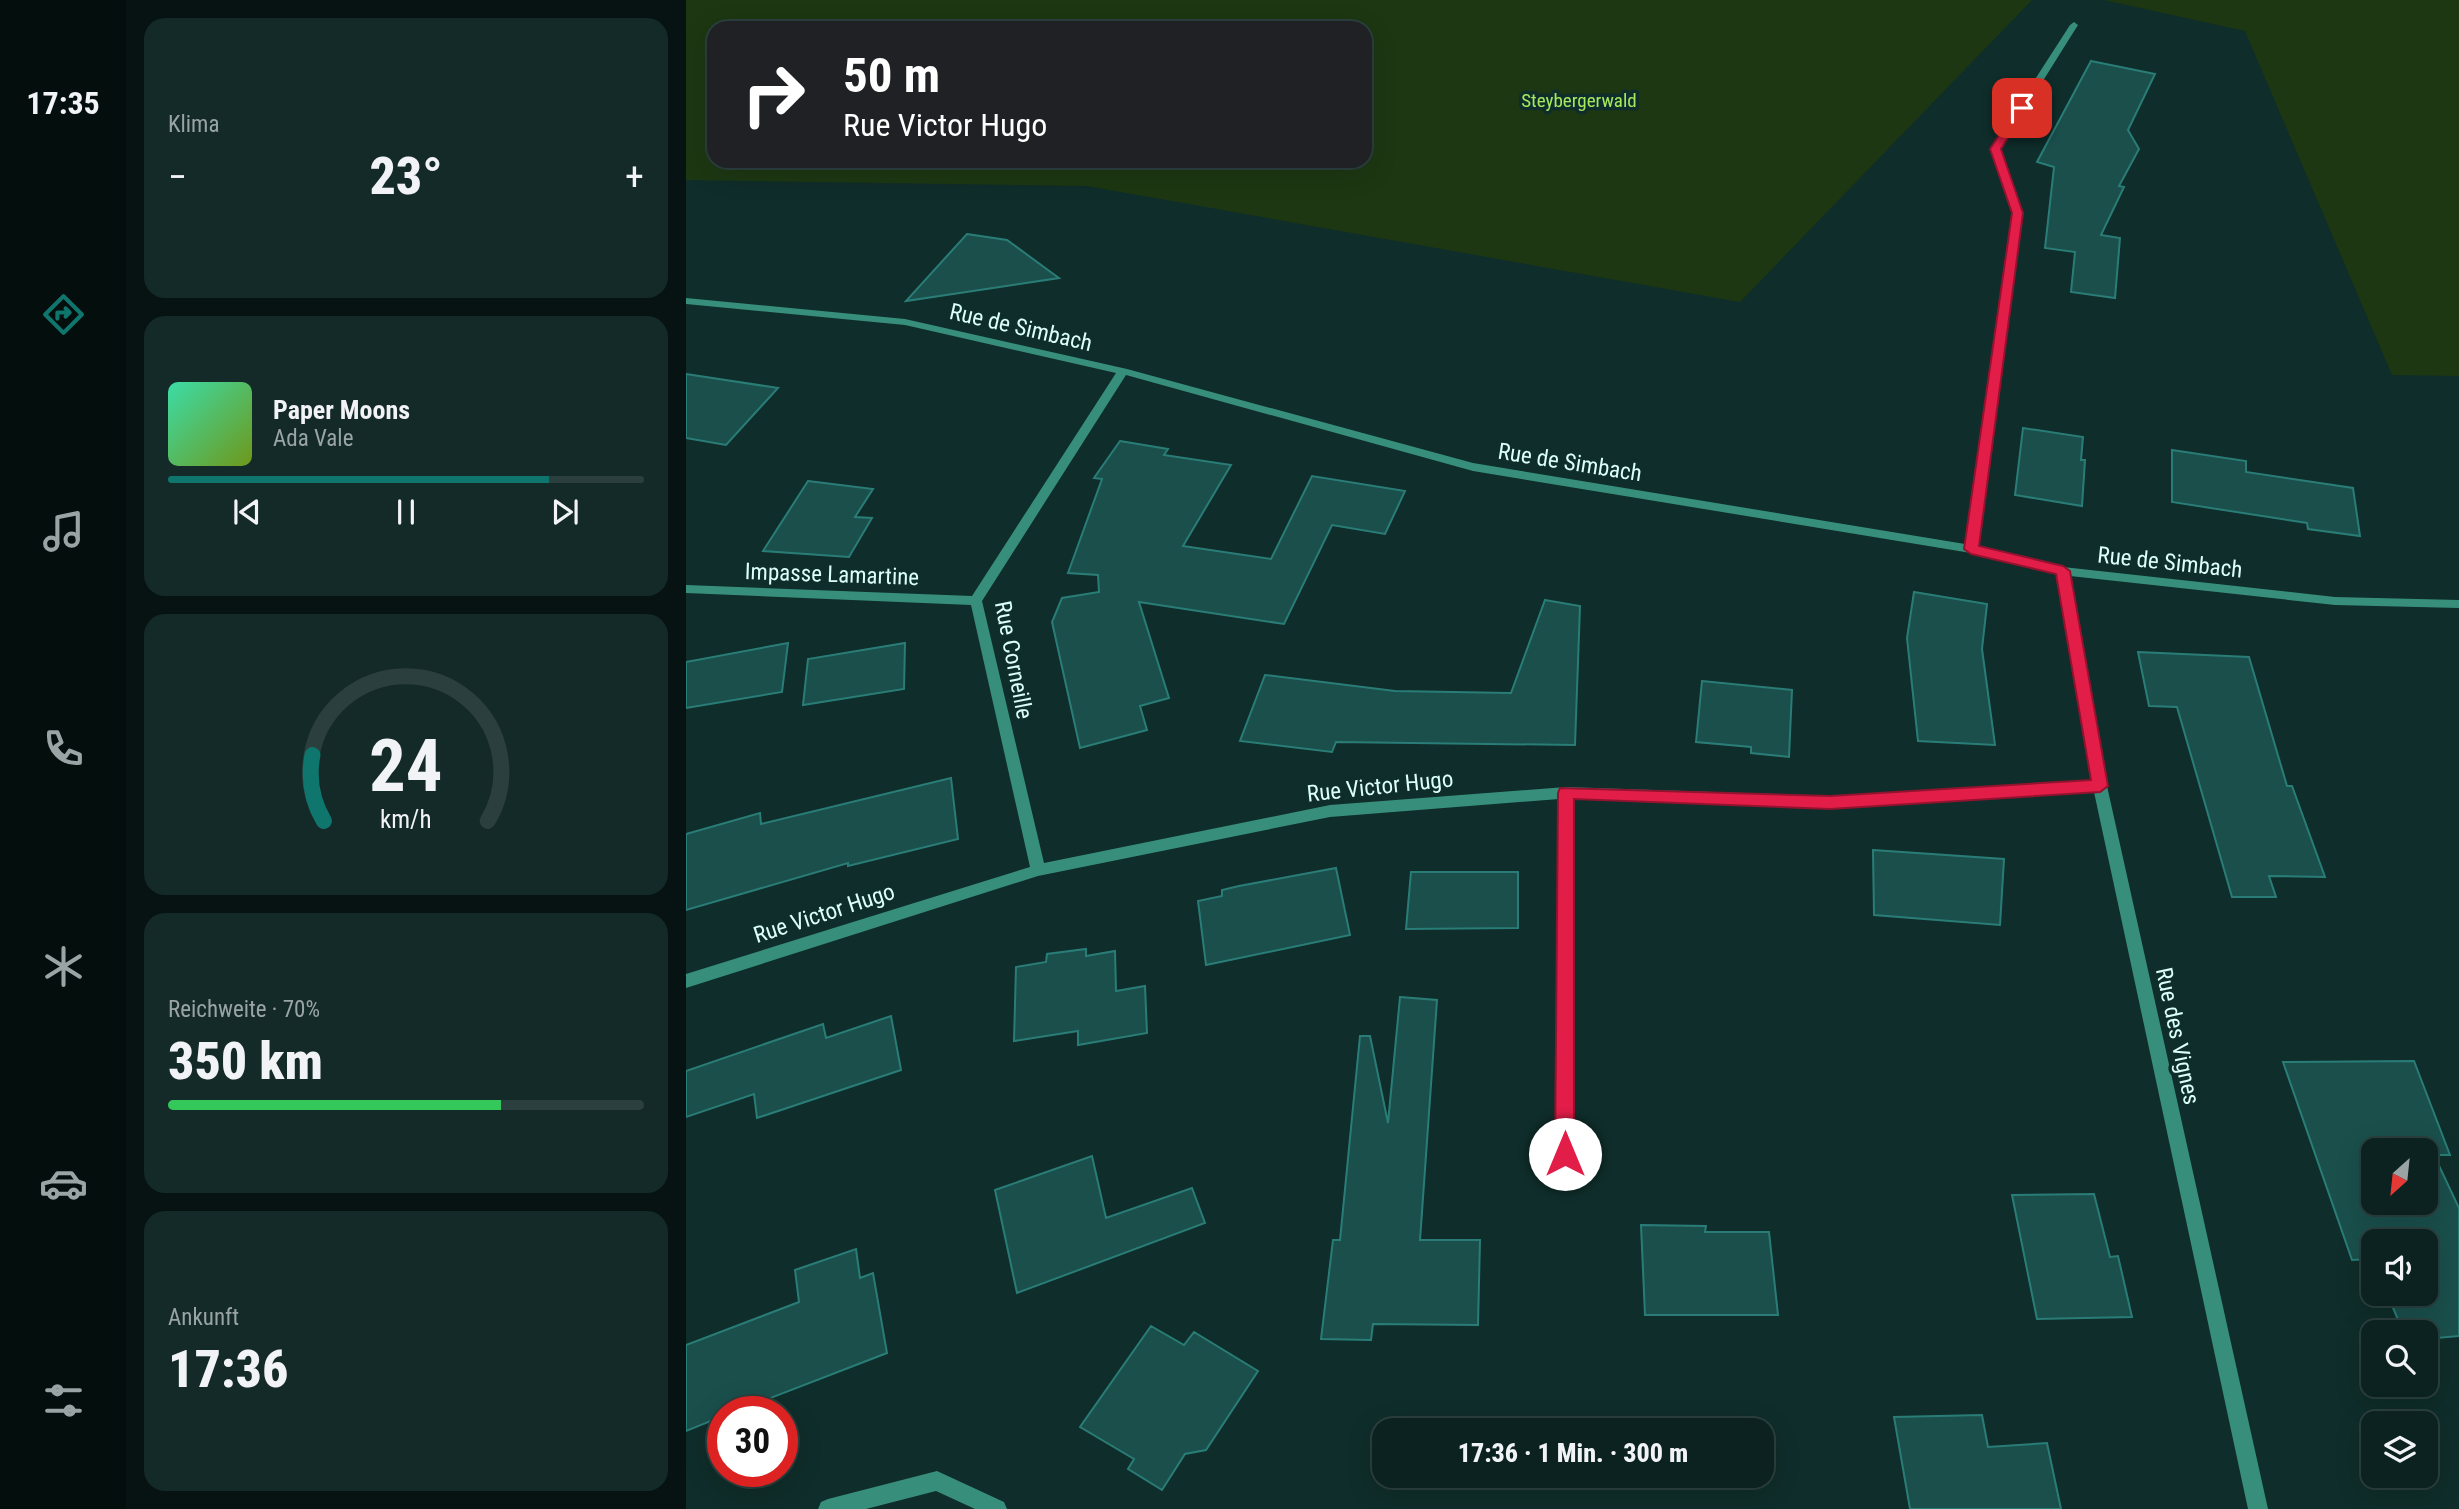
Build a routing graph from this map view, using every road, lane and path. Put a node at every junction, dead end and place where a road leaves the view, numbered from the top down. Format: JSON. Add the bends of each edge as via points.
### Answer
{"nodes":[{"id":1,"x":2074,"y":26,"type":"dead end"},
{"id":2,"x":686,"y":302,"type":"edge"},
{"id":3,"x":1123,"y":371,"type":"junction"},
{"id":4,"x":1971,"y":549,"type":"junction"},
{"id":5,"x":2063,"y":571,"type":"junction"},
{"id":6,"x":686,"y":589,"type":"edge"},
{"id":7,"x":976,"y":601,"type":"junction"},
{"id":8,"x":2459,"y":604,"type":"edge"},
{"id":9,"x":2100,"y":786,"type":"junction"},
{"id":10,"x":1566,"y":793,"type":"junction"},
{"id":11,"x":1038,"y":870,"type":"junction"},
{"id":12,"x":686,"y":981,"type":"edge"},
{"id":13,"x":1565,"y":1154,"type":"dead end"},
{"id":14,"x":828,"y":1509,"type":"edge"},
{"id":15,"x":997,"y":1509,"type":"edge"},
{"id":16,"x":2258,"y":1509,"type":"edge"}],
"edges":[{"from":1,"to":4,"type":"street","via":[[1995,149],[2017,213]]},
{"from":2,"to":3,"type":"street","name":"Rue de Simbach","via":[[905,322]]},
{"from":3,"to":4,"type":"street","name":"Rue de Simbach","via":[[1473,467]]},
{"from":3,"to":7,"type":"street","name":"Rue Corneille"},
{"from":4,"to":5,"type":"street","name":"Rue de Simbach"},
{"from":5,"to":8,"type":"street","name":"Rue de Simbach","via":[[2335,601]]},
{"from":5,"to":9,"type":"street","name":"Rue des Vignes"},
{"from":6,"to":7,"type":"street","name":"Impasse Lamartine"},
{"from":7,"to":11,"type":"street","name":"Rue Corneille"},
{"from":9,"to":10,"type":"street","name":"Rue Victor Hugo","via":[[1830,802]]},
{"from":9,"to":16,"type":"street","name":"Rue des Vignes"},
{"from":10,"to":11,"type":"street","name":"Rue Victor Hugo","via":[[1330,811]]},
{"from":10,"to":13,"type":"street"},
{"from":11,"to":12,"type":"street","name":"Rue Victor Hugo"},
{"from":14,"to":15,"type":"street","via":[[937,1481]]}]}
